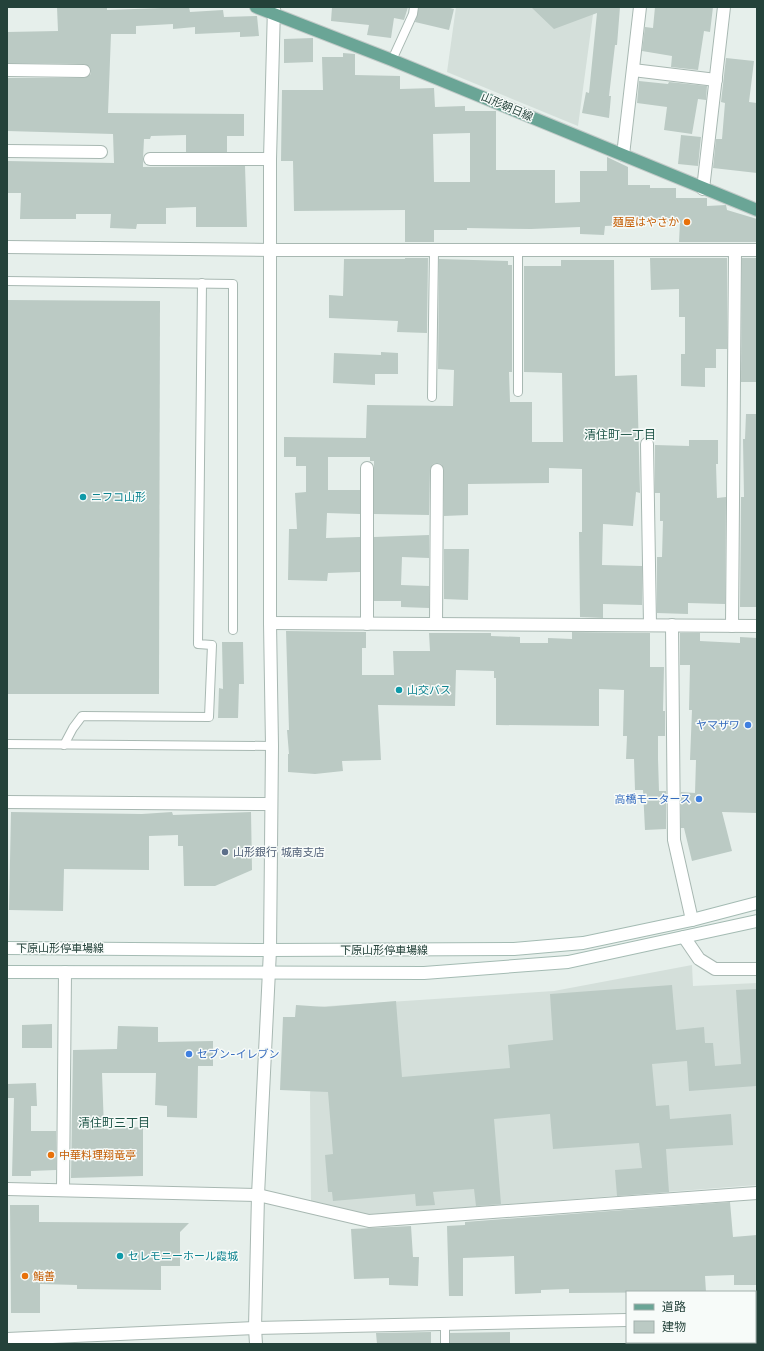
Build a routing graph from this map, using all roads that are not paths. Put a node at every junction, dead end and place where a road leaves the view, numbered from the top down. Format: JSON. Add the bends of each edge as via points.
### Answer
{"nodes":[{"id":1,"x":256,"y":7,"type":"edge"},
{"id":2,"x":414,"y":7,"type":"edge"},
{"id":3,"x":640,"y":7,"type":"edge"},
{"id":4,"x":724,"y":7,"type":"edge"},
{"id":5,"x":273,"y":11,"type":"edge"},
{"id":6,"x":392,"y":60,"type":"junction"},
{"id":7,"x":7,"y":70,"type":"edge"},
{"id":8,"x":633,"y":70,"type":"junction"},
{"id":9,"x":84,"y":71,"type":"dead end"},
{"id":10,"x":716,"y":80,"type":"junction"},
{"id":11,"x":7,"y":151,"type":"edge"},
{"id":12,"x":100,"y":152,"type":"dead end"},
{"id":13,"x":623,"y":155,"type":"junction"},
{"id":14,"x":150,"y":158,"type":"dead end"},
{"id":15,"x":270,"y":159,"type":"junction"},
{"id":16,"x":703,"y":189,"type":"junction"},
{"id":17,"x":757,"y":210,"type":"edge"},
{"id":18,"x":7,"y":246,"type":"edge"},
{"id":19,"x":272,"y":250,"type":"junction"},
{"id":20,"x":757,"y":250,"type":"edge"},
{"id":21,"x":434,"y":251,"type":"junction"},
{"id":22,"x":518,"y":251,"type":"junction"},
{"id":23,"x":735,"y":251,"type":"junction"},
{"id":24,"x":7,"y":281,"type":"edge"},
{"id":25,"x":202,"y":283,"type":"junction"},
{"id":26,"x":518,"y":392,"type":"dead end"},
{"id":27,"x":432,"y":397,"type":"dead end"},
{"id":28,"x":647,"y":444,"type":"dead end"},
{"id":29,"x":367,"y":468,"type":"dead end"},
{"id":30,"x":437,"y":470,"type":"dead end"},
{"id":31,"x":270,"y":623,"type":"junction"},
{"id":32,"x":368,"y":624,"type":"junction"},
{"id":33,"x":436,"y":624,"type":"junction"},
{"id":34,"x":650,"y":625,"type":"junction"},
{"id":35,"x":672,"y":625,"type":"junction"},
{"id":36,"x":732,"y":626,"type":"junction"},
{"id":37,"x":757,"y":626,"type":"edge"},
{"id":38,"x":233,"y":630,"type":"dead end"},
{"id":39,"x":7,"y":744,"type":"edge"},
{"id":40,"x":64,"y":745,"type":"junction"},
{"id":41,"x":272,"y":746,"type":"junction"},
{"id":42,"x":7,"y":802,"type":"edge"},
{"id":43,"x":270,"y":804,"type":"junction"},
{"id":44,"x":757,"y":902,"type":"edge"},
{"id":45,"x":692,"y":920,"type":"junction"},
{"id":46,"x":757,"y":921,"type":"edge"},
{"id":47,"x":684,"y":937,"type":"junction"},
{"id":48,"x":7,"y":948,"type":"edge"},
{"id":49,"x":270,"y":950,"type":"junction"},
{"id":50,"x":757,"y":969,"type":"edge"},
{"id":51,"x":7,"y":972,"type":"edge"},
{"id":52,"x":65,"y":972,"type":"junction"},
{"id":53,"x":269,"y":974,"type":"junction"},
{"id":54,"x":7,"y":1189,"type":"edge"},
{"id":55,"x":63,"y":1189,"type":"junction"},
{"id":56,"x":757,"y":1192,"type":"edge"},
{"id":57,"x":258,"y":1195,"type":"junction"},
{"id":58,"x":626,"y":1320,"type":"edge"},
{"id":59,"x":445,"y":1323,"type":"junction"},
{"id":60,"x":255,"y":1328,"type":"junction"},
{"id":61,"x":7,"y":1339,"type":"edge"},
{"id":62,"x":256,"y":1344,"type":"edge"},
{"id":63,"x":445,"y":1344,"type":"edge"}],
"edges":[{"from":1,"to":5,"type":"main road","name":"山形朝日線"},
{"from":2,"to":6,"type":"lane"},
{"from":3,"to":8,"type":"street"},
{"from":4,"to":10,"type":"street"},
{"from":5,"to":6,"type":"main road","name":"山形朝日線"},
{"from":5,"to":15,"type":"street"},
{"from":6,"to":13,"type":"main road","name":"山形朝日線"},
{"from":7,"to":9,"type":"street"},
{"from":8,"to":10,"type":"street"},
{"from":8,"to":13,"type":"street"},
{"from":10,"to":16,"type":"street"},
{"from":11,"to":12,"type":"street"},
{"from":13,"to":16,"type":"main road","name":"山形朝日線"},
{"from":14,"to":15,"type":"street"},
{"from":15,"to":19,"type":"street"},
{"from":16,"to":17,"type":"main road","name":"山形朝日線"},
{"from":18,"to":19,"type":"street"},
{"from":19,"to":21,"type":"street"},
{"from":19,"to":31,"type":"street"},
{"from":20,"to":23,"type":"street"},
{"from":21,"to":22,"type":"street"},
{"from":21,"to":27,"type":"lane"},
{"from":22,"to":23,"type":"street"},
{"from":22,"to":26,"type":"lane"},
{"from":23,"to":36,"type":"street"},
{"from":24,"to":25,"type":"lane"},
{"from":25,"to":38,"type":"lane","via":[[233,284]]},
{"from":25,"to":40,"type":"lane","via":[[198,644],[212,645],[209,717],[82,716]]},
{"from":28,"to":34,"type":"street"},
{"from":29,"to":32,"type":"street"},
{"from":30,"to":33,"type":"street"},
{"from":31,"to":32,"type":"street"},
{"from":31,"to":41,"type":"street"},
{"from":32,"to":33,"type":"street"},
{"from":33,"to":34,"type":"street"},
{"from":34,"to":35,"type":"street"},
{"from":35,"to":36,"type":"street"},
{"from":35,"to":45,"type":"street","via":[[674,840]]},
{"from":36,"to":37,"type":"street"},
{"from":39,"to":40,"type":"lane"},
{"from":40,"to":41,"type":"lane"},
{"from":41,"to":43,"type":"street"},
{"from":42,"to":43,"type":"street"},
{"from":43,"to":49,"type":"street"},
{"from":44,"to":45,"type":"street","name":"下原山形停車場線"},
{"from":45,"to":49,"type":"street","name":"下原山形停車場線","via":[[583,943],[514,949]]},
{"from":46,"to":47,"type":"street","name":"下原山形停車場線"},
{"from":47,"to":50,"type":"street","via":[[699,959],[715,969]]},
{"from":47,"to":53,"type":"street","name":"下原山形停車場線","via":[[568,962],[424,973]]},
{"from":48,"to":49,"type":"street","name":"下原山形停車場線"},
{"from":49,"to":53,"type":"street"},
{"from":51,"to":52,"type":"street","name":"下原山形停車場線"},
{"from":52,"to":53,"type":"street","name":"下原山形停車場線"},
{"from":52,"to":55,"type":"street"},
{"from":53,"to":57,"type":"street"},
{"from":54,"to":55,"type":"street"},
{"from":55,"to":57,"type":"street"},
{"from":56,"to":57,"type":"street","via":[[369,1221]]},
{"from":57,"to":60,"type":"street"},
{"from":58,"to":59,"type":"street"},
{"from":59,"to":60,"type":"street"},
{"from":59,"to":63,"type":"lane"},
{"from":60,"to":61,"type":"street"},
{"from":60,"to":62,"type":"street"}]}
